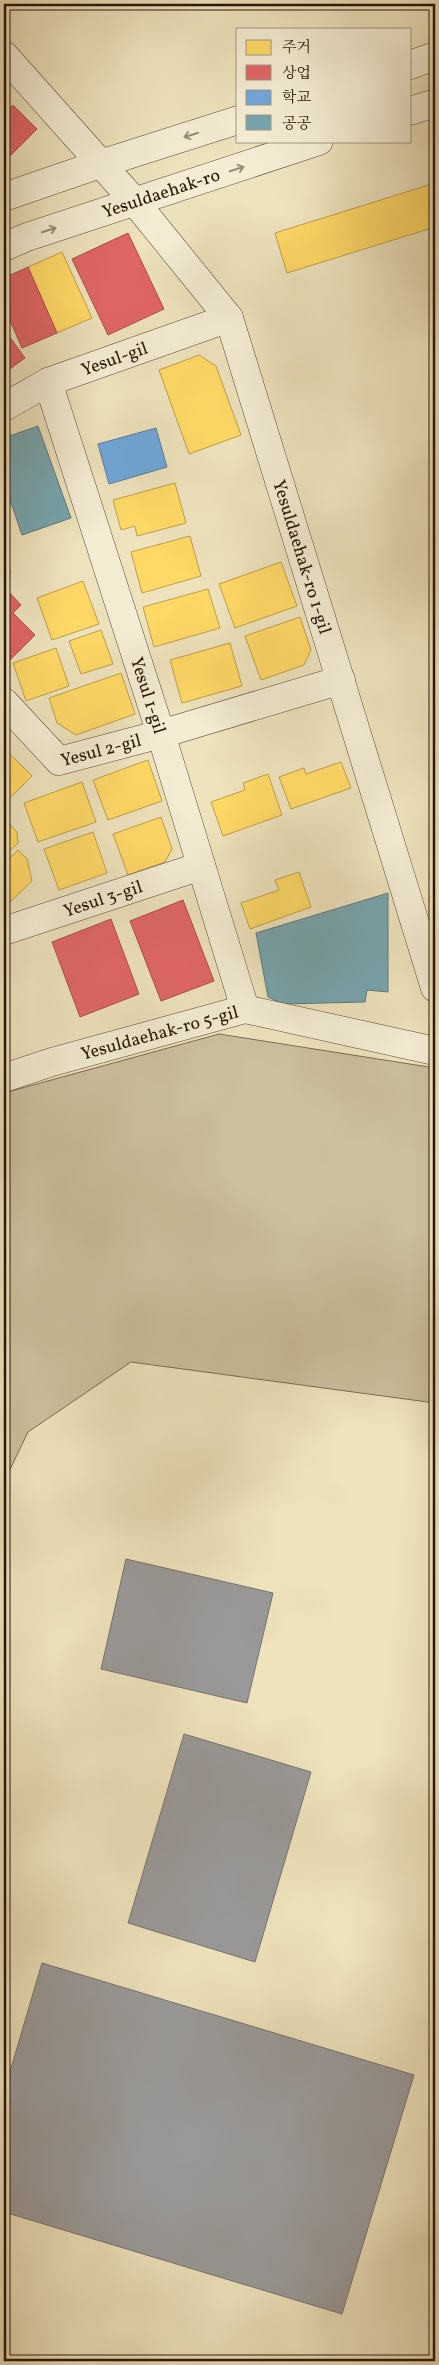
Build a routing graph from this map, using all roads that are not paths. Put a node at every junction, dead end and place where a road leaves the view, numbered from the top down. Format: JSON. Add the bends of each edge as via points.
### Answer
{"nodes":[{"id":1,"x":4,"y":55,"type":"edge"},
{"id":2,"x":435,"y":56,"type":"edge"},
{"id":3,"x":412,"y":64,"type":"edge"},
{"id":4,"x":435,"y":103,"type":"edge"},
{"id":5,"x":412,"y":110,"type":"edge"},
{"id":6,"x":236,"y":121,"type":"edge"},
{"id":7,"x":316,"y":142,"type":"edge"},
{"id":8,"x":100,"y":164,"type":"junction"},
{"id":9,"x":4,"y":197,"type":"edge"},
{"id":10,"x":135,"y":202,"type":"junction"},
{"id":11,"x":4,"y":247,"type":"edge"},
{"id":12,"x":229,"y":318,"type":"junction"},
{"id":13,"x":48,"y":382,"type":"junction"},
{"id":14,"x":4,"y":406,"type":"edge"},
{"id":15,"x":341,"y":680,"type":"junction"},
{"id":16,"x":4,"y":702,"type":"edge"},
{"id":17,"x":162,"y":734,"type":"junction"},
{"id":18,"x":201,"y":866,"type":"junction"},
{"id":19,"x":4,"y":931,"type":"edge"},
{"id":20,"x":435,"y":988,"type":"edge"},
{"id":21,"x":245,"y":1009,"type":"junction"},
{"id":22,"x":435,"y":1051,"type":"edge"},
{"id":23,"x":4,"y":1078,"type":"edge"}],
"edges":[{"from":1,"to":8,"type":"street","name":"Yesuldaehak-ro 1-gil"},
{"from":2,"to":3,"type":"street"},
{"from":4,"to":5,"type":"street"},
{"from":6,"to":8,"type":"street","one_way":true},
{"from":10,"to":7,"type":"street","name":"Yesuldaehak-ro","one_way":true},
{"from":8,"to":9,"type":"street"},
{"from":8,"to":10,"type":"street","name":"Yesuldaehak-ro 1-gil"},
{"from":11,"to":10,"type":"street","name":"Yesuldaehak-ro","one_way":true},
{"from":10,"to":12,"type":"street","name":"Yesuldaehak-ro 1-gil"},
{"from":12,"to":13,"type":"street","name":"Yesul-gil"},
{"from":12,"to":15,"type":"street","name":"Yesuldaehak-ro 1-gil"},
{"from":13,"to":14,"type":"street","name":"Yesul-gil"},
{"from":13,"to":17,"type":"street","name":"Yesul 1-gil"},
{"from":15,"to":17,"type":"street"},
{"from":15,"to":20,"type":"street","name":"Yesuldaehak-ro 1-gil"},
{"from":16,"to":17,"type":"street","name":"Yesul 2-gil","via":[[58,761]]},
{"from":17,"to":18,"type":"street","name":"Yesul 1-gil"},
{"from":18,"to":19,"type":"street","name":"Yesul 3-gil"},
{"from":18,"to":21,"type":"street","name":"Yesul 1-gil"},
{"from":21,"to":22,"type":"street","name":"Yesuldaehak-ro 5-gil"},
{"from":21,"to":23,"type":"street","name":"Yesuldaehak-ro 5-gil"}]}
